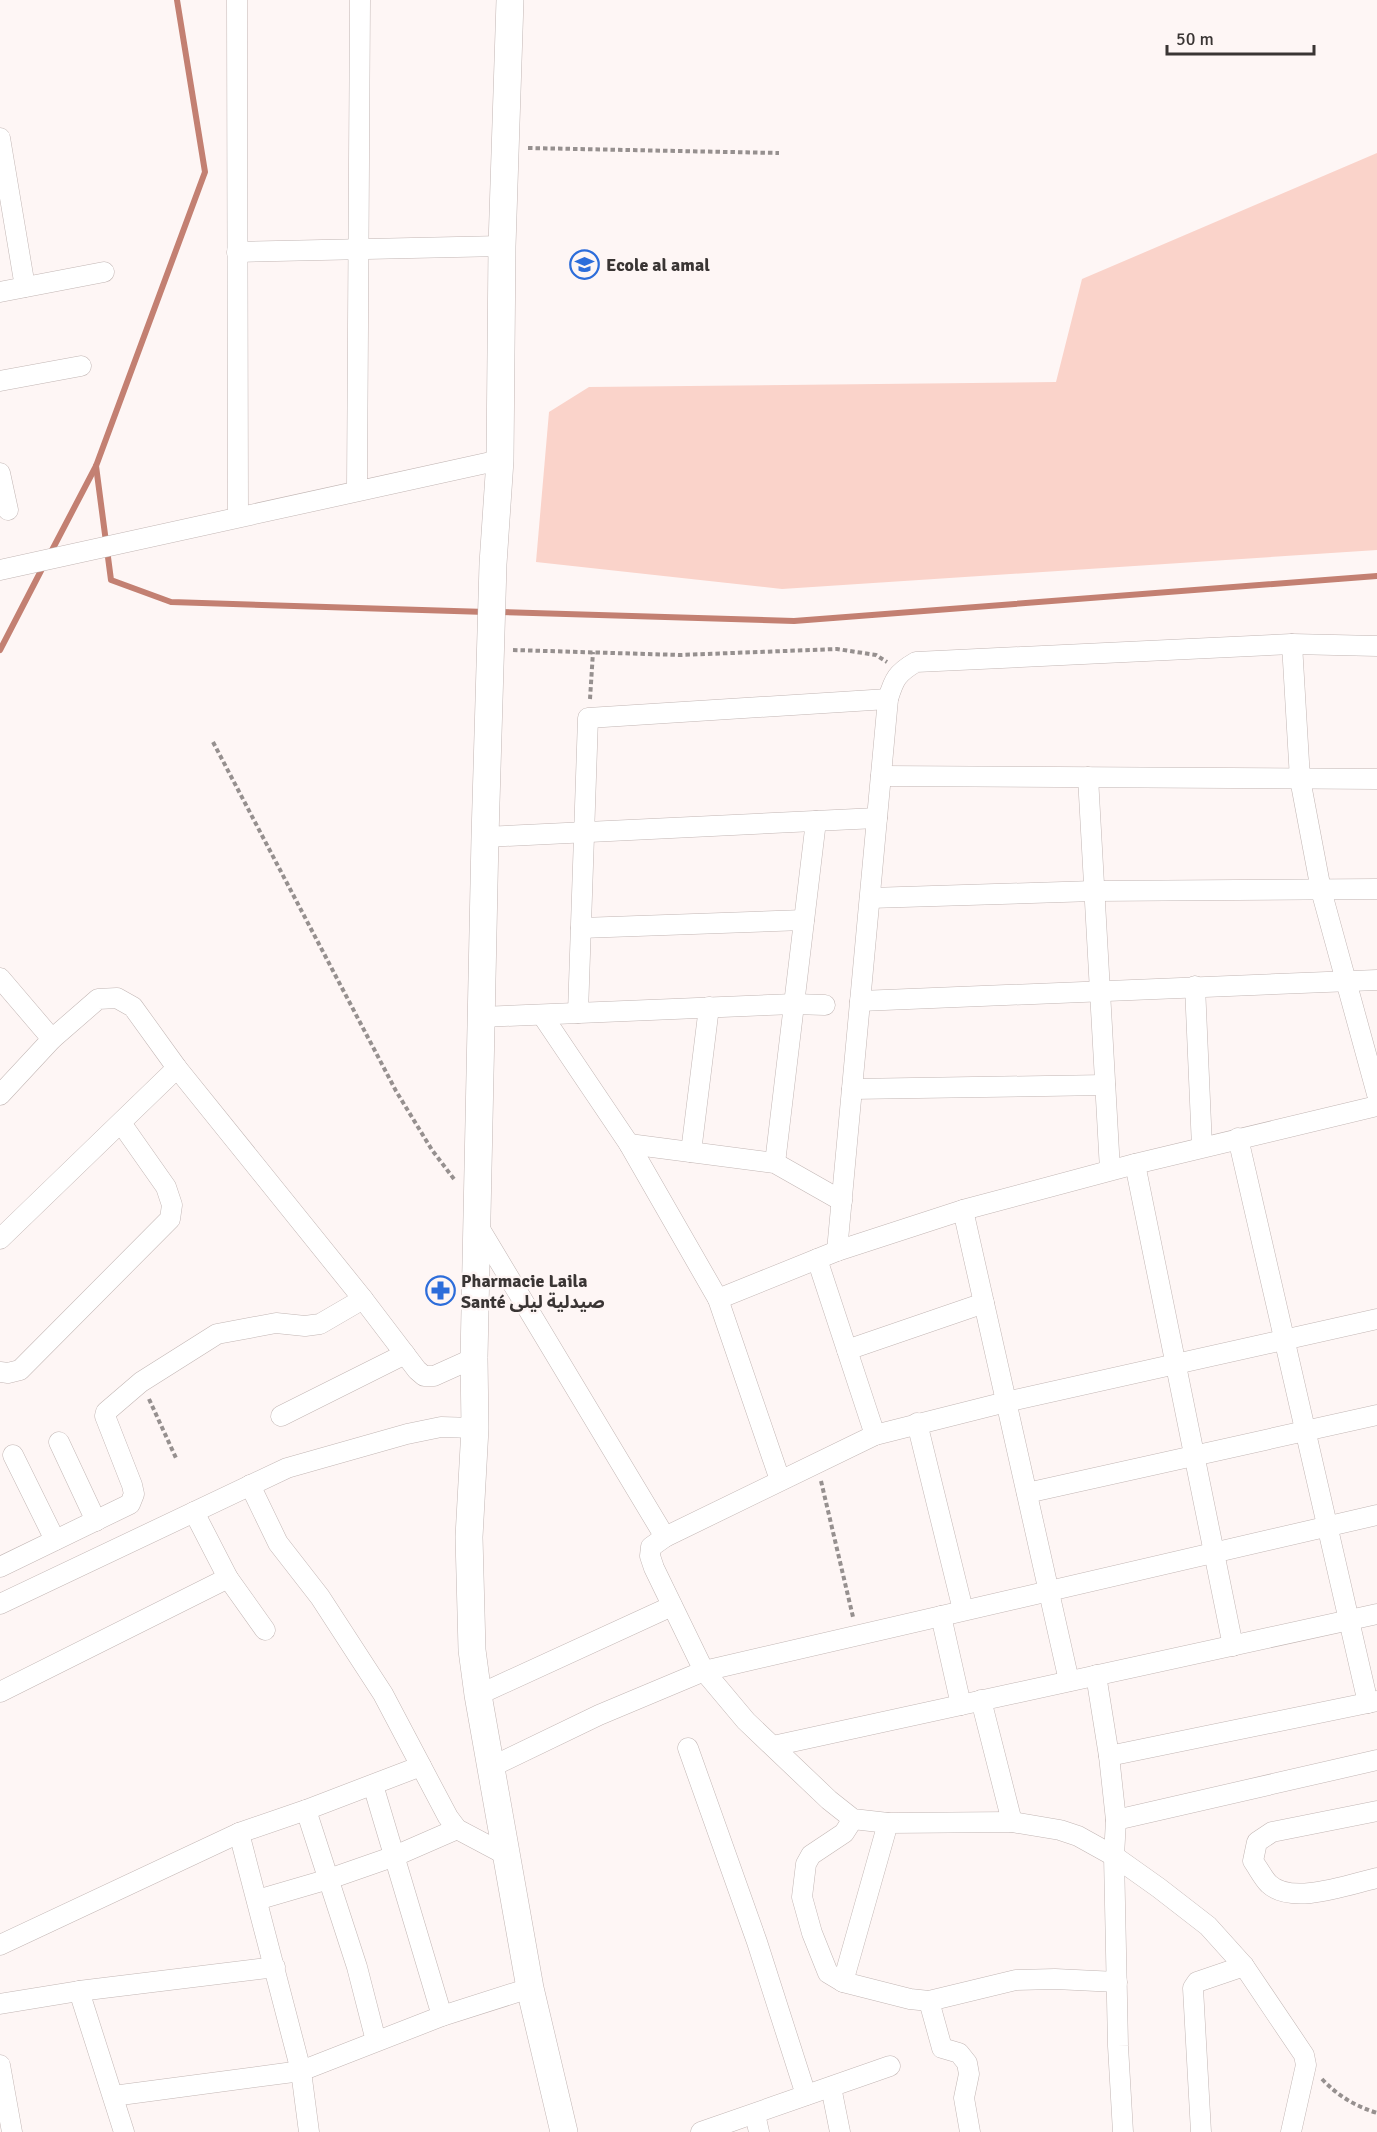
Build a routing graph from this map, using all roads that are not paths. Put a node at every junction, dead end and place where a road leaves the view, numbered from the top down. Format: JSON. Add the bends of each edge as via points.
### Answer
{"nodes":[{"id":1,"x":237,"y":0,"type":"edge"},
{"id":2,"x":360,"y":0,"type":"edge"},
{"id":3,"x":510,"y":0,"type":"edge"},
{"id":4,"x":0,"y":138,"type":"edge"},
{"id":5,"x":502,"y":246,"type":"junction"},
{"id":6,"x":359,"y":249,"type":"junction"},
{"id":7,"x":237,"y":252,"type":"junction"},
{"id":8,"x":104,"y":272,"type":"dead end"},
{"id":9,"x":25,"y":287,"type":"junction"},
{"id":10,"x":0,"y":292,"type":"edge"},
{"id":11,"x":81,"y":366,"type":"dead end"},
{"id":12,"x":0,"y":381,"type":"edge"},
{"id":13,"x":500,"y":460,"type":"junction"},
{"id":14,"x":0,"y":473,"type":"edge"},
{"id":15,"x":357,"y":490,"type":"junction"},
{"id":16,"x":8,"y":510,"type":"dead end"},
{"id":17,"x":238,"y":517,"type":"junction"},
{"id":18,"x":0,"y":570,"type":"edge"},
{"id":19,"x":1292,"y":644,"type":"junction"},
{"id":20,"x":1377,"y":646,"type":"edge"},
{"id":21,"x":888,"y":699,"type":"junction"},
{"id":22,"x":881,"y":776,"type":"junction"},
{"id":23,"x":1088,"y":777,"type":"junction"},
{"id":24,"x":1300,"y":778,"type":"junction"},
{"id":25,"x":1377,"y":779,"type":"edge"},
{"id":26,"x":877,"y":818,"type":"junction"},
{"id":27,"x":816,"y":821,"type":"junction"},
{"id":28,"x":584,"y":832,"type":"junction"},
{"id":29,"x":485,"y":837,"type":"junction"},
{"id":30,"x":1377,"y":889,"type":"edge"},
{"id":31,"x":1321,"y":890,"type":"junction"},
{"id":32,"x":1094,"y":891,"type":"junction"},
{"id":33,"x":870,"y":898,"type":"junction"},
{"id":34,"x":804,"y":920,"type":"junction"},
{"id":35,"x":581,"y":928,"type":"junction"},
{"id":36,"x":0,"y":978,"type":"edge"},
{"id":37,"x":1346,"y":980,"type":"junction"},
{"id":38,"x":1377,"y":980,"type":"edge"},
{"id":39,"x":1195,"y":986,"type":"junction"},
{"id":40,"x":1100,"y":990,"type":"junction"},
{"id":41,"x":860,"y":1001,"type":"junction"},
{"id":42,"x":794,"y":1004,"type":"junction"},
{"id":43,"x":825,"y":1005,"type":"dead end"},
{"id":44,"x":709,"y":1007,"type":"junction"},
{"id":45,"x":578,"y":1013,"type":"junction"},
{"id":46,"x":542,"y":1015,"type":"junction"},
{"id":47,"x":481,"y":1017,"type":"junction"},
{"id":48,"x":52,"y":1039,"type":"junction"},
{"id":49,"x":177,"y":1068,"type":"junction"},
{"id":50,"x":1105,"y":1085,"type":"junction"},
{"id":51,"x":852,"y":1089,"type":"junction"},
{"id":52,"x":1377,"y":1094,"type":"edge"},
{"id":53,"x":0,"y":1095,"type":"edge"},
{"id":54,"x":1377,"y":1106,"type":"edge"},
{"id":55,"x":121,"y":1123,"type":"junction"},
{"id":56,"x":1238,"y":1138,"type":"junction"},
{"id":57,"x":629,"y":1144,"type":"junction"},
{"id":58,"x":1202,"y":1147,"type":"junction"},
{"id":59,"x":691,"y":1152,"type":"junction"},
{"id":60,"x":775,"y":1163,"type":"junction"},
{"id":61,"x":1135,"y":1164,"type":"junction"},
{"id":62,"x":1110,"y":1170,"type":"junction"},
{"id":63,"x":842,"y":1201,"type":"junction"},
{"id":64,"x":963,"y":1210,"type":"junction"},
{"id":65,"x":478,"y":1219,"type":"junction"},
{"id":66,"x":0,"y":1239,"type":"edge"},
{"id":67,"x":837,"y":1251,"type":"junction"},
{"id":68,"x":817,"y":1260,"type":"junction"},
{"id":69,"x":363,"y":1299,"type":"junction"},
{"id":70,"x":717,"y":1299,"type":"junction"},
{"id":71,"x":984,"y":1303,"type":"junction"},
{"id":72,"x":1377,"y":1319,"type":"edge"},
{"id":73,"x":1284,"y":1339,"type":"junction"},
{"id":74,"x":847,"y":1350,"type":"junction"},
{"id":75,"x":405,"y":1354,"type":"junction"},
{"id":76,"x":474,"y":1358,"type":"junction"},
{"id":77,"x":1176,"y":1363,"type":"junction"},
{"id":78,"x":0,"y":1372,"type":"edge"},
{"id":79,"x":1006,"y":1402,"type":"junction"},
{"id":80,"x":1377,"y":1415,"type":"edge"},
{"id":81,"x":281,"y":1416,"type":"dead end"},
{"id":82,"x":917,"y":1423,"type":"junction"},
{"id":83,"x":475,"y":1428,"type":"junction"},
{"id":84,"x":1305,"y":1431,"type":"junction"},
{"id":85,"x":875,"y":1435,"type":"junction"},
{"id":86,"x":59,"y":1442,"type":"dead end"},
{"id":87,"x":13,"y":1455,"type":"dead end"},
{"id":88,"x":1195,"y":1456,"type":"junction"},
{"id":89,"x":780,"y":1480,"type":"junction"},
{"id":90,"x":250,"y":1485,"type":"junction"},
{"id":91,"x":1027,"y":1494,"type":"junction"},
{"id":92,"x":194,"y":1512,"type":"junction"},
{"id":93,"x":1377,"y":1515,"type":"edge"},
{"id":94,"x":96,"y":1521,"type":"junction"},
{"id":95,"x":1327,"y":1526,"type":"junction"},
{"id":96,"x":665,"y":1537,"type":"junction"},
{"id":97,"x":55,"y":1540,"type":"junction"},
{"id":98,"x":1214,"y":1552,"type":"junction"},
{"id":99,"x":1,"y":1563,"type":"edge"},
{"id":100,"x":228,"y":1578,"type":"junction"},
{"id":101,"x":1049,"y":1591,"type":"junction"},
{"id":102,"x":0,"y":1604,"type":"edge"},
{"id":103,"x":672,"y":1606,"type":"junction"},
{"id":104,"x":963,"y":1610,"type":"junction"},
{"id":105,"x":1377,"y":1614,"type":"edge"},
{"id":106,"x":941,"y":1616,"type":"junction"},
{"id":107,"x":1349,"y":1620,"type":"junction"},
{"id":108,"x":265,"y":1630,"type":"dead end"},
{"id":109,"x":1233,"y":1646,"type":"junction"},
{"id":110,"x":704,"y":1671,"type":"junction"},
{"id":111,"x":1096,"y":1676,"type":"junction"},
{"id":112,"x":1070,"y":1681,"type":"junction"},
{"id":113,"x":0,"y":1692,"type":"edge"},
{"id":114,"x":478,"y":1695,"type":"junction"},
{"id":115,"x":981,"y":1701,"type":"junction"},
{"id":116,"x":1372,"y":1702,"type":"edge"},
{"id":117,"x":961,"y":1705,"type":"junction"},
{"id":118,"x":773,"y":1746,"type":"junction"},
{"id":119,"x":687,"y":1748,"type":"dead end"},
{"id":120,"x":1109,"y":1756,"type":"junction"},
{"id":121,"x":1377,"y":1760,"type":"edge"},
{"id":122,"x":421,"y":1766,"type":"junction"},
{"id":123,"x":489,"y":1768,"type":"junction"},
{"id":124,"x":373,"y":1785,"type":"junction"},
{"id":125,"x":306,"y":1810,"type":"junction"},
{"id":126,"x":1377,"y":1811,"type":"edge"},
{"id":127,"x":853,"y":1819,"type":"junction"},
{"id":128,"x":1116,"y":1820,"type":"junction"},
{"id":129,"x":1012,"y":1822,"type":"junction"},
{"id":130,"x":888,"y":1824,"type":"junction"},
{"id":131,"x":457,"y":1829,"type":"junction"},
{"id":132,"x":238,"y":1833,"type":"junction"},
{"id":133,"x":506,"y":1855,"type":"junction"},
{"id":134,"x":395,"y":1856,"type":"junction"},
{"id":135,"x":1114,"y":1856,"type":"junction"},
{"id":136,"x":1377,"y":1878,"type":"edge"},
{"id":137,"x":328,"y":1879,"type":"junction"},
{"id":138,"x":257,"y":1900,"type":"junction"},
{"id":139,"x":0,"y":1945,"type":"edge"},
{"id":140,"x":1244,"y":1966,"type":"junction"},
{"id":141,"x":275,"y":1967,"type":"junction"},
{"id":142,"x":843,"y":1982,"type":"junction"},
{"id":143,"x":1117,"y":1982,"type":"junction"},
{"id":144,"x":530,"y":1988,"type":"junction"},
{"id":145,"x":79,"y":1991,"type":"junction"},
{"id":146,"x":929,"y":2001,"type":"junction"},
{"id":147,"x":0,"y":2004,"type":"edge"},
{"id":148,"x":442,"y":2016,"type":"junction"},
{"id":149,"x":376,"y":2041,"type":"junction"},
{"id":150,"x":0,"y":2065,"type":"edge"},
{"id":151,"x":890,"y":2066,"type":"dead end"},
{"id":152,"x":301,"y":2071,"type":"junction"},
{"id":153,"x":831,"y":2087,"type":"junction"},
{"id":154,"x":806,"y":2095,"type":"junction"},
{"id":155,"x":113,"y":2096,"type":"junction"},
{"id":156,"x":757,"y":2123,"type":"edge"},
{"id":157,"x":12,"y":2132,"type":"edge"},
{"id":158,"x":124,"y":2132,"type":"edge"},
{"id":159,"x":309,"y":2132,"type":"edge"},
{"id":160,"x":564,"y":2132,"type":"edge"},
{"id":161,"x":701,"y":2132,"type":"edge"},
{"id":162,"x":840,"y":2132,"type":"edge"},
{"id":163,"x":970,"y":2132,"type":"edge"},
{"id":164,"x":1123,"y":2132,"type":"edge"},
{"id":165,"x":1201,"y":2132,"type":"edge"},
{"id":166,"x":1291,"y":2132,"type":"edge"}],
"edges":[{"from":1,"to":7,"type":"street"},
{"from":2,"to":6,"type":"street"},
{"from":3,"to":5,"type":"street"},
{"from":4,"to":9,"type":"street"},
{"from":5,"to":6,"type":"street"},
{"from":5,"to":13,"type":"street"},
{"from":6,"to":7,"type":"street"},
{"from":6,"to":15,"type":"street"},
{"from":7,"to":17,"type":"street"},
{"from":8,"to":9,"type":"street"},
{"from":9,"to":10,"type":"street"},
{"from":11,"to":12,"type":"street"},
{"from":13,"to":15,"type":"street"},
{"from":13,"to":29,"type":"street"},
{"from":14,"to":16,"type":"street"},
{"from":15,"to":17,"type":"street"},
{"from":17,"to":18,"type":"street"},
{"from":19,"to":20,"type":"street"},
{"from":19,"to":21,"type":"street","via":[[916,662],[901,671]]},
{"from":19,"to":24,"type":"street"},
{"from":21,"to":22,"type":"street"},
{"from":21,"to":28,"type":"street","via":[[588,717]]},
{"from":22,"to":23,"type":"street"},
{"from":22,"to":26,"type":"street"},
{"from":23,"to":24,"type":"street"},
{"from":23,"to":32,"type":"street"},
{"from":24,"to":25,"type":"street"},
{"from":24,"to":31,"type":"street"},
{"from":26,"to":27,"type":"street"},
{"from":26,"to":33,"type":"street"},
{"from":27,"to":28,"type":"street"},
{"from":27,"to":34,"type":"street"},
{"from":28,"to":29,"type":"street"},
{"from":28,"to":35,"type":"street"},
{"from":29,"to":47,"type":"street"},
{"from":30,"to":31,"type":"street"},
{"from":31,"to":32,"type":"street"},
{"from":31,"to":37,"type":"street"},
{"from":32,"to":33,"type":"street"},
{"from":32,"to":40,"type":"street"},
{"from":33,"to":41,"type":"street"},
{"from":34,"to":35,"type":"street"},
{"from":34,"to":42,"type":"street"},
{"from":35,"to":45,"type":"street"},
{"from":36,"to":48,"type":"street"},
{"from":37,"to":38,"type":"street"},
{"from":37,"to":39,"type":"street"},
{"from":37,"to":52,"type":"street"},
{"from":39,"to":40,"type":"street"},
{"from":39,"to":58,"type":"street"},
{"from":40,"to":41,"type":"street"},
{"from":40,"to":50,"type":"street"},
{"from":41,"to":51,"type":"street"},
{"from":42,"to":43,"type":"street"},
{"from":42,"to":44,"type":"street"},
{"from":42,"to":60,"type":"street"},
{"from":44,"to":45,"type":"street"},
{"from":44,"to":59,"type":"street"},
{"from":45,"to":46,"type":"street"},
{"from":46,"to":47,"type":"street"},
{"from":46,"to":57,"type":"street"},
{"from":47,"to":65,"type":"street"},
{"from":48,"to":49,"type":"street","via":[[98,999],[117,998],[133,1007]]},
{"from":48,"to":53,"type":"street"},
{"from":49,"to":55,"type":"street"},
{"from":49,"to":69,"type":"street"},
{"from":50,"to":51,"type":"street"},
{"from":50,"to":62,"type":"street"},
{"from":51,"to":63,"type":"street"},
{"from":54,"to":56,"type":"street"},
{"from":55,"to":66,"type":"street"},
{"from":55,"to":78,"type":"street","via":[[166,1187],[172,1206],[170,1219],[20,1370]]},
{"from":56,"to":58,"type":"street"},
{"from":56,"to":73,"type":"street"},
{"from":57,"to":59,"type":"street"},
{"from":57,"to":70,"type":"street"},
{"from":58,"to":61,"type":"street"},
{"from":59,"to":60,"type":"street"},
{"from":60,"to":63,"type":"street"},
{"from":61,"to":62,"type":"street"},
{"from":61,"to":77,"type":"street"},
{"from":62,"to":64,"type":"street"},
{"from":63,"to":67,"type":"street"},
{"from":64,"to":67,"type":"street"},
{"from":64,"to":71,"type":"street"},
{"from":65,"to":76,"type":"street"},
{"from":65,"to":96,"type":"street"},
{"from":67,"to":68,"type":"street"},
{"from":68,"to":70,"type":"street"},
{"from":68,"to":74,"type":"street"},
{"from":69,"to":75,"type":"street"},
{"from":69,"to":94,"type":"street","via":[[320,1324],[285,1322],[217,1335],[141,1382],[105,1416],[132,1485],[133,1500]]},
{"from":70,"to":89,"type":"street"},
{"from":71,"to":74,"type":"street"},
{"from":71,"to":79,"type":"street"},
{"from":72,"to":73,"type":"street"},
{"from":73,"to":77,"type":"street"},
{"from":73,"to":84,"type":"street"},
{"from":74,"to":85,"type":"street"},
{"from":75,"to":76,"type":"street","via":[[424,1376],[434,1376]]},
{"from":75,"to":81,"type":"street"},
{"from":76,"to":83,"type":"street"},
{"from":77,"to":79,"type":"street"},
{"from":77,"to":88,"type":"street"},
{"from":79,"to":82,"type":"street"},
{"from":79,"to":91,"type":"street"},
{"from":80,"to":84,"type":"street"},
{"from":82,"to":85,"type":"street"},
{"from":82,"to":104,"type":"street"},
{"from":83,"to":90,"type":"street","via":[[441,1427],[407,1434],[287,1467]]},
{"from":83,"to":114,"type":"street","via":[[469,1537],[472,1650]]},
{"from":84,"to":88,"type":"street"},
{"from":84,"to":95,"type":"street"},
{"from":85,"to":89,"type":"street"},
{"from":86,"to":94,"type":"street"},
{"from":87,"to":97,"type":"street"},
{"from":88,"to":91,"type":"street"},
{"from":88,"to":98,"type":"street"},
{"from":89,"to":96,"type":"street"},
{"from":90,"to":92,"type":"street"},
{"from":90,"to":122,"type":"street","via":[[278,1543],[320,1597],[383,1694]]},
{"from":91,"to":101,"type":"street"},
{"from":92,"to":100,"type":"street"},
{"from":92,"to":102,"type":"street"},
{"from":93,"to":95,"type":"street"},
{"from":94,"to":97,"type":"street"},
{"from":95,"to":98,"type":"street"},
{"from":95,"to":107,"type":"street"},
{"from":96,"to":103,"type":"street","via":[[651,1547],[650,1556]]},
{"from":97,"to":99,"type":"street"},
{"from":98,"to":101,"type":"street"},
{"from":98,"to":109,"type":"street"},
{"from":100,"to":108,"type":"street"},
{"from":100,"to":113,"type":"street"},
{"from":101,"to":104,"type":"street"},
{"from":101,"to":112,"type":"street"},
{"from":103,"to":110,"type":"street"},
{"from":103,"to":114,"type":"street"},
{"from":104,"to":106,"type":"street"},
{"from":105,"to":107,"type":"street"},
{"from":106,"to":110,"type":"street"},
{"from":106,"to":117,"type":"street"},
{"from":107,"to":109,"type":"street"},
{"from":107,"to":116,"type":"street"},
{"from":109,"to":111,"type":"street"},
{"from":110,"to":118,"type":"street"},
{"from":110,"to":123,"type":"street","via":[[599,1715]]},
{"from":111,"to":112,"type":"street"},
{"from":111,"to":120,"type":"street"},
{"from":112,"to":115,"type":"street"},
{"from":114,"to":123,"type":"street"},
{"from":115,"to":117,"type":"street"},
{"from":115,"to":129,"type":"street"},
{"from":116,"to":120,"type":"street"},
{"from":117,"to":118,"type":"street"},
{"from":118,"to":127,"type":"street"},
{"from":119,"to":154,"type":"street","via":[[758,1942]]},
{"from":120,"to":128,"type":"street"},
{"from":121,"to":128,"type":"street"},
{"from":122,"to":124,"type":"street"},
{"from":122,"to":131,"type":"street"},
{"from":123,"to":133,"type":"street"},
{"from":124,"to":125,"type":"street"},
{"from":124,"to":134,"type":"street"},
{"from":125,"to":132,"type":"street"},
{"from":125,"to":137,"type":"street"},
{"from":126,"to":136,"type":"street","via":[[1272,1832],[1257,1842],[1253,1861],[1269,1885],[1283,1892],[1298,1894]]},
{"from":127,"to":130,"type":"street"},
{"from":127,"to":142,"type":"street","via":[[844,1833],[811,1855],[806,1864],[802,1897],[828,1974]]},
{"from":128,"to":135,"type":"street"},
{"from":129,"to":130,"type":"street"},
{"from":129,"to":135,"type":"street","via":[[1069,1833]]},
{"from":130,"to":142,"type":"street"},
{"from":131,"to":133,"type":"street"},
{"from":131,"to":134,"type":"street"},
{"from":132,"to":138,"type":"street"},
{"from":132,"to":139,"type":"street"},
{"from":133,"to":144,"type":"street"},
{"from":134,"to":137,"type":"street"},
{"from":134,"to":148,"type":"street"},
{"from":135,"to":140,"type":"street","via":[[1208,1926]]},
{"from":135,"to":143,"type":"street"},
{"from":137,"to":138,"type":"street"},
{"from":137,"to":149,"type":"street"},
{"from":138,"to":141,"type":"street"},
{"from":140,"to":165,"type":"street","via":[[1197,1982],[1193,1988]]},
{"from":140,"to":166,"type":"street","via":[[1304,2055],[1306,2065]]},
{"from":141,"to":145,"type":"street"},
{"from":141,"to":152,"type":"street"},
{"from":142,"to":146,"type":"street"},
{"from":143,"to":146,"type":"street","via":[[1016,1980]]},
{"from":143,"to":164,"type":"street"},
{"from":144,"to":148,"type":"street"},
{"from":144,"to":160,"type":"street"},
{"from":145,"to":147,"type":"street"},
{"from":145,"to":155,"type":"street"},
{"from":146,"to":163,"type":"street","via":[[942,2048],[958,2053],[967,2063],[964,2098]]},
{"from":148,"to":149,"type":"street"},
{"from":149,"to":152,"type":"street"},
{"from":150,"to":157,"type":"street"},
{"from":151,"to":153,"type":"street"},
{"from":152,"to":155,"type":"street"},
{"from":152,"to":159,"type":"street"},
{"from":153,"to":154,"type":"street"},
{"from":153,"to":162,"type":"street"},
{"from":154,"to":156,"type":"street"},
{"from":155,"to":158,"type":"street"},
{"from":156,"to":161,"type":"street"}]}
